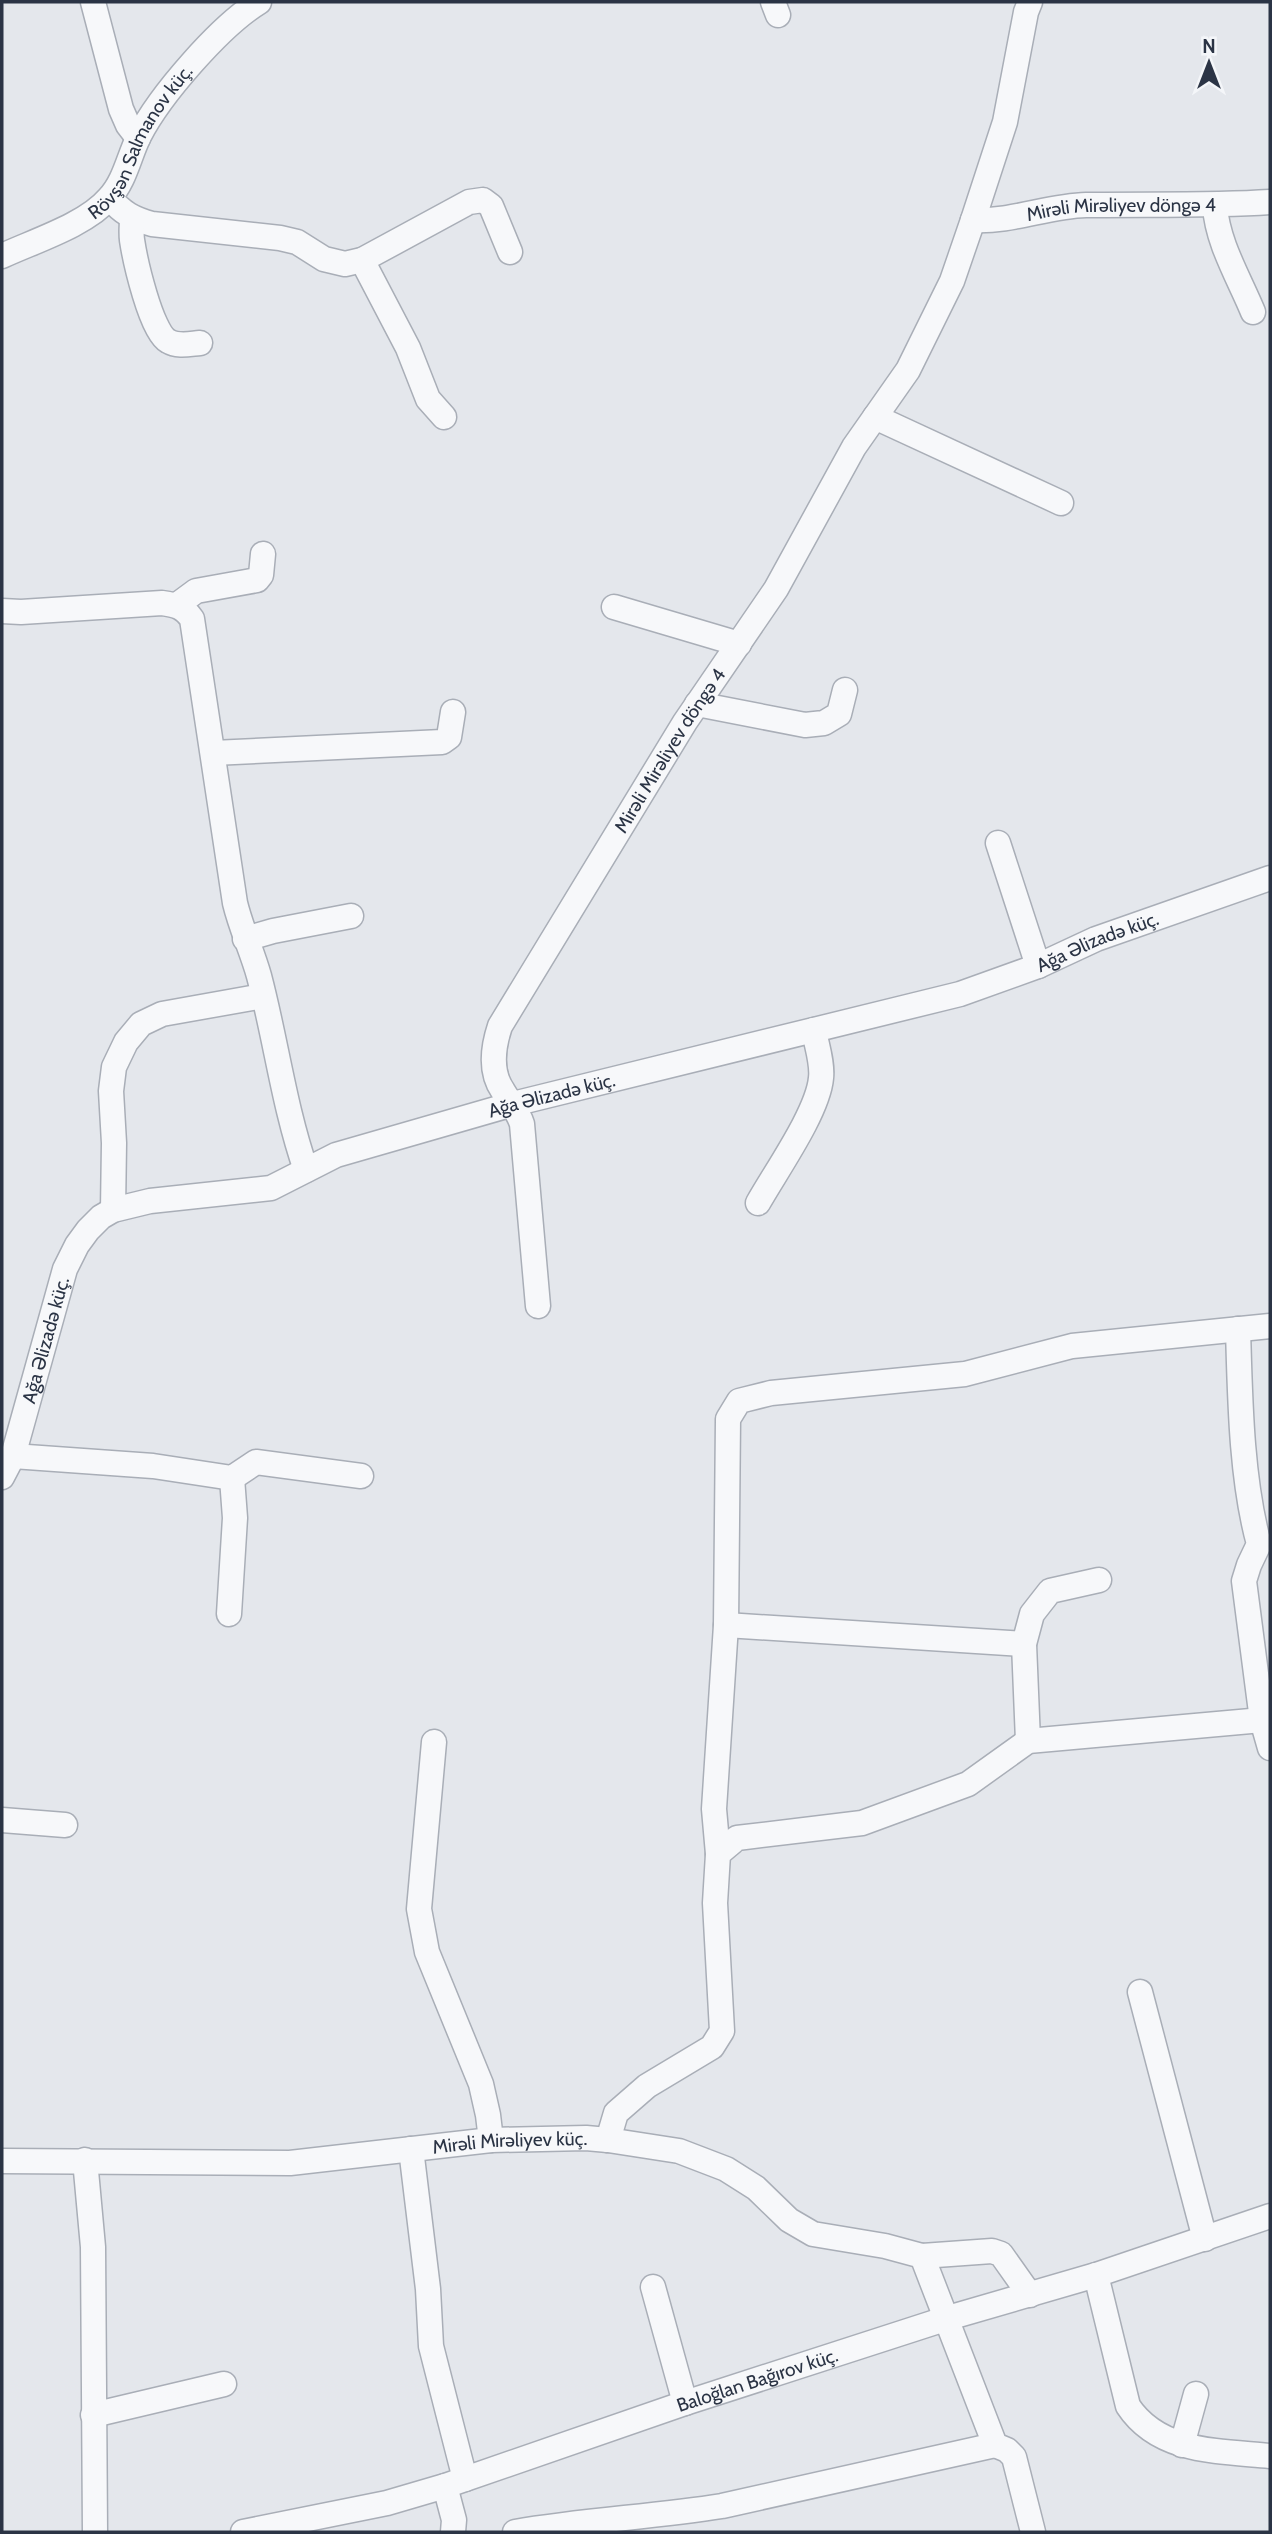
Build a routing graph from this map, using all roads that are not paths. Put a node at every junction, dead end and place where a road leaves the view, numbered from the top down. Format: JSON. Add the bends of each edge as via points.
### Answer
{"nodes":[{"id":1,"x":93,"y":2,"type":"edge"},
{"id":2,"x":259,"y":2,"type":"edge"},
{"id":3,"x":1030,"y":2,"type":"edge"},
{"id":4,"x":138,"y":138,"type":"junction"},
{"id":5,"x":110,"y":198,"type":"junction"},
{"id":6,"x":1270,"y":202,"type":"edge"},
{"id":7,"x":1216,"y":206,"type":"junction"},
{"id":8,"x":132,"y":218,"type":"junction"},
{"id":9,"x":974,"y":220,"type":"junction"},
{"id":10,"x":510,"y":252,"type":"dead end"},
{"id":11,"x":2,"y":256,"type":"edge"},
{"id":12,"x":362,"y":260,"type":"junction"},
{"id":13,"x":1252,"y":312,"type":"dead end"},
{"id":14,"x":200,"y":343,"type":"dead end"},
{"id":15,"x":444,"y":417,"type":"dead end"},
{"id":16,"x":875,"y":418,"type":"junction"},
{"id":17,"x":1061,"y":503,"type":"dead end"},
{"id":18,"x":263,"y":554,"type":"dead end"},
{"id":19,"x":177,"y":605,"type":"junction"},
{"id":20,"x":614,"y":607,"type":"dead end"},
{"id":21,"x":2,"y":611,"type":"edge"},
{"id":22,"x":739,"y":644,"type":"junction"},
{"id":23,"x":845,"y":690,"type":"dead end"},
{"id":24,"x":697,"y":704,"type":"junction"},
{"id":25,"x":453,"y":712,"type":"dead end"},
{"id":26,"x":213,"y":753,"type":"junction"},
{"id":27,"x":998,"y":843,"type":"dead end"},
{"id":28,"x":1270,"y":878,"type":"edge"},
{"id":29,"x":351,"y":916,"type":"dead end"},
{"id":30,"x":245,"y":939,"type":"junction"},
{"id":31,"x":1038,"y":966,"type":"junction"},
{"id":32,"x":263,"y":996,"type":"junction"},
{"id":33,"x":814,"y":1030,"type":"junction"},
{"id":34,"x":513,"y":1104,"type":"junction"},
{"id":35,"x":306,"y":1170,"type":"junction"},
{"id":36,"x":758,"y":1203,"type":"dead end"},
{"id":37,"x":113,"y":1210,"type":"junction"},
{"id":38,"x":538,"y":1306,"type":"dead end"},
{"id":39,"x":1270,"y":1326,"type":"edge"},
{"id":40,"x":1238,"y":1329,"type":"junction"},
{"id":41,"x":7,"y":1467,"type":"edge"},
{"id":42,"x":361,"y":1476,"type":"dead end"},
{"id":43,"x":232,"y":1478,"type":"junction"},
{"id":44,"x":1265,"y":1540,"type":"edge"},
{"id":45,"x":1099,"y":1580,"type":"dead end"},
{"id":46,"x":229,"y":1614,"type":"dead end"},
{"id":47,"x":726,"y":1625,"type":"junction"},
{"id":48,"x":1024,"y":1644,"type":"junction"},
{"id":49,"x":1262,"y":1720,"type":"junction"},
{"id":50,"x":1028,"y":1741,"type":"junction"},
{"id":51,"x":433,"y":1742,"type":"dead end"},
{"id":52,"x":1270,"y":1748,"type":"edge"},
{"id":53,"x":2,"y":1820,"type":"edge"},
{"id":54,"x":65,"y":1825,"type":"dead end"},
{"id":55,"x":718,"y":1854,"type":"junction"},
{"id":56,"x":1140,"y":1992,"type":"dead end"},
{"id":57,"x":491,"y":2140,"type":"junction"},
{"id":58,"x":608,"y":2140,"type":"junction"},
{"id":59,"x":411,"y":2149,"type":"junction"},
{"id":60,"x":85,"y":2160,"type":"junction"},
{"id":61,"x":2,"y":2161,"type":"edge"},
{"id":62,"x":1270,"y":2216,"type":"edge"},
{"id":63,"x":1205,"y":2239,"type":"junction"},
{"id":64,"x":922,"y":2256,"type":"junction"},
{"id":65,"x":1096,"y":2275,"type":"junction"},
{"id":66,"x":653,"y":2287,"type":"dead end"},
{"id":67,"x":1030,"y":2295,"type":"junction"},
{"id":68,"x":948,"y":2318,"type":"junction"},
{"id":69,"x":224,"y":2384,"type":"dead end"},
{"id":70,"x":1196,"y":2394,"type":"dead end"},
{"id":71,"x":685,"y":2403,"type":"junction"},
{"id":72,"x":93,"y":2415,"type":"junction"},
{"id":73,"x":995,"y":2445,"type":"junction"},
{"id":74,"x":1182,"y":2445,"type":"junction"},
{"id":75,"x":1270,"y":2456,"type":"edge"},
{"id":76,"x":455,"y":2483,"type":"junction"},
{"id":77,"x":95,"y":2532,"type":"edge"},
{"id":78,"x":243,"y":2532,"type":"edge"},
{"id":79,"x":453,"y":2532,"type":"edge"},
{"id":80,"x":515,"y":2532,"type":"edge"},
{"id":81,"x":1033,"y":2532,"type":"edge"}],
"edges":[{"from":1,"to":4,"type":"street","via":[[121,109]]},
{"from":2,"to":4,"type":"street","name":"Rövşən Salmanov küç.","via":[[228,25],[170,89]]},
{"from":3,"to":9,"type":"street","name":"Mirəli Mirəliyev döngə 4","via":[[1005,122]]},
{"from":4,"to":5,"type":"street","name":"Rövşən Salmanov küç."},
{"from":5,"to":8,"type":"street"},
{"from":5,"to":11,"type":"street","name":"Rövşən Salmanov küç.","via":[[76,222]]},
{"from":6,"to":7,"type":"street","name":"Mirəli Mirəliyev döngə 4"},
{"from":7,"to":9,"type":"street","name":"Mirəli Mirəliyev döngə 4","via":[[1085,205],[993,221]]},
{"from":7,"to":13,"type":"street","via":[[1216,220]]},
{"from":8,"to":12,"type":"street","via":[[152,225],[280,238],[345,264]]},
{"from":8,"to":14,"type":"street","via":[[136,259],[155,323],[165,340],[178,345]]},
{"from":9,"to":16,"type":"street","name":"Mirəli Mirəliyev döngə 4","via":[[952,281],[908,370]]},
{"from":10,"to":12,"type":"street","via":[[491,206],[483,200],[469,202]]},
{"from":12,"to":15,"type":"street","via":[[408,348],[428,399]]},
{"from":16,"to":17,"type":"street"},
{"from":16,"to":22,"type":"street","name":"Mirəli Mirəliyev döngə 4"},
{"from":18,"to":19,"type":"street","via":[[257,580],[196,591]]},
{"from":19,"to":21,"type":"street"},
{"from":19,"to":26,"type":"street","via":[[192,619]]},
{"from":20,"to":22,"type":"street"},
{"from":22,"to":24,"type":"street","name":"Mirəli Mirəliyev döngə 4"},
{"from":23,"to":24,"type":"street","via":[[839,714],[824,723],[805,725]]},
{"from":24,"to":34,"type":"street","name":"Mirəli Mirəliyev döngə 4","via":[[500,1026],[494,1067],[497,1082]]},
{"from":25,"to":26,"type":"street","via":[[449,737],[442,742]]},
{"from":26,"to":30,"type":"street","via":[[235,904]]},
{"from":27,"to":31,"type":"street"},
{"from":28,"to":31,"type":"street","name":"Ağa Əlizadə küç.","via":[[1096,939]]},
{"from":29,"to":30,"type":"street"},
{"from":30,"to":32,"type":"street"},
{"from":31,"to":33,"type":"street","name":"Ağa Əlizadə küç.","via":[[960,994]]},
{"from":32,"to":35,"type":"street"},
{"from":32,"to":37,"type":"street","via":[[162,1014],[141,1024],[126,1042],[114,1067],[111,1091]]},
{"from":33,"to":34,"type":"street","name":"Ağa Əlizadə küç."},
{"from":33,"to":36,"type":"street","via":[[822,1074],[819,1090]]},
{"from":34,"to":35,"type":"street","name":"Ağa Əlizadə küç.","via":[[335,1155]]},
{"from":34,"to":38,"type":"street","name":"Mirəli Mirəliyev döngə 4","via":[[524,1138]]},
{"from":35,"to":37,"type":"street","name":"Ağa Əlizadə küç.","via":[[271,1188],[150,1201]]},
{"from":37,"to":41,"type":"street","name":"Ağa Əlizadə küç.","via":[[88,1230],[65,1269]]},
{"from":39,"to":40,"type":"street"},
{"from":40,"to":44,"type":"street","via":[[1250,1513]]},
{"from":40,"to":47,"type":"street","via":[[1072,1346],[965,1374],[771,1393],[739,1401],[728,1419]]},
{"from":41,"to":43,"type":"street","via":[[153,1466]]},
{"from":42,"to":43,"type":"street","via":[[256,1462]]},
{"from":43,"to":46,"type":"street","via":[[235,1518]]},
{"from":44,"to":49,"type":"street","via":[[1244,1581]]},
{"from":45,"to":48,"type":"street","via":[[1050,1591],[1032,1614]]},
{"from":47,"to":48,"type":"street"},
{"from":47,"to":55,"type":"street","via":[[714,1810]]},
{"from":48,"to":50,"type":"street"},
{"from":49,"to":50,"type":"street"},
{"from":49,"to":52,"type":"street"},
{"from":50,"to":55,"type":"street","via":[[968,1784],[862,1823],[737,1838]]},
{"from":51,"to":57,"type":"street","via":[[419,1909],[428,1952],[481,2084]]},
{"from":53,"to":54,"type":"street"},
{"from":55,"to":58,"type":"street","via":[[715,1903],[722,2031],[712,2047],[647,2086],[616,2113]]},
{"from":56,"to":63,"type":"street"},
{"from":57,"to":58,"type":"street","name":"Mirəli Mirəliyev küç."},
{"from":57,"to":59,"type":"street","name":"Mirəli Mirəliyev küç."},
{"from":58,"to":64,"type":"street","name":"Mirəli Mirəliyev küç.","via":[[679,2151],[726,2169],[813,2234]]},
{"from":59,"to":60,"type":"street","name":"Mirəli Mirəliyev küç.","via":[[290,2163]]},
{"from":59,"to":76,"type":"street","via":[[431,2346]]},
{"from":60,"to":61,"type":"street","name":"Mirəli Mirəliyev küç."},
{"from":60,"to":72,"type":"street","via":[[93,2247]]},
{"from":62,"to":63,"type":"street","name":"Baloğlan Bağırov küç."},
{"from":63,"to":65,"type":"street","name":"Baloğlan Bağırov küç."},
{"from":64,"to":67,"type":"street","name":"Mirəli Mirəliyev küç.","via":[[1001,2254]]},
{"from":64,"to":68,"type":"street"},
{"from":65,"to":67,"type":"street","name":"Baloğlan Bağırov küç."},
{"from":65,"to":74,"type":"street","via":[[1128,2406],[1149,2430]]},
{"from":66,"to":71,"type":"street"},
{"from":67,"to":68,"type":"street","name":"Baloğlan Bağırov küç."},
{"from":68,"to":71,"type":"street","name":"Baloğlan Bağırov küç."},
{"from":68,"to":73,"type":"street"},
{"from":69,"to":72,"type":"street"},
{"from":70,"to":74,"type":"street"},
{"from":71,"to":76,"type":"street","name":"Baloğlan Bağırov küç."},
{"from":72,"to":77,"type":"street"},
{"from":73,"to":80,"type":"street","via":[[722,2506]]},
{"from":73,"to":81,"type":"street","via":[[1014,2457]]},
{"from":74,"to":75,"type":"street"},
{"from":76,"to":78,"type":"street","name":"Baloğlan Bağırov küç.","via":[[387,2503]]},
{"from":76,"to":79,"type":"street"}]}
